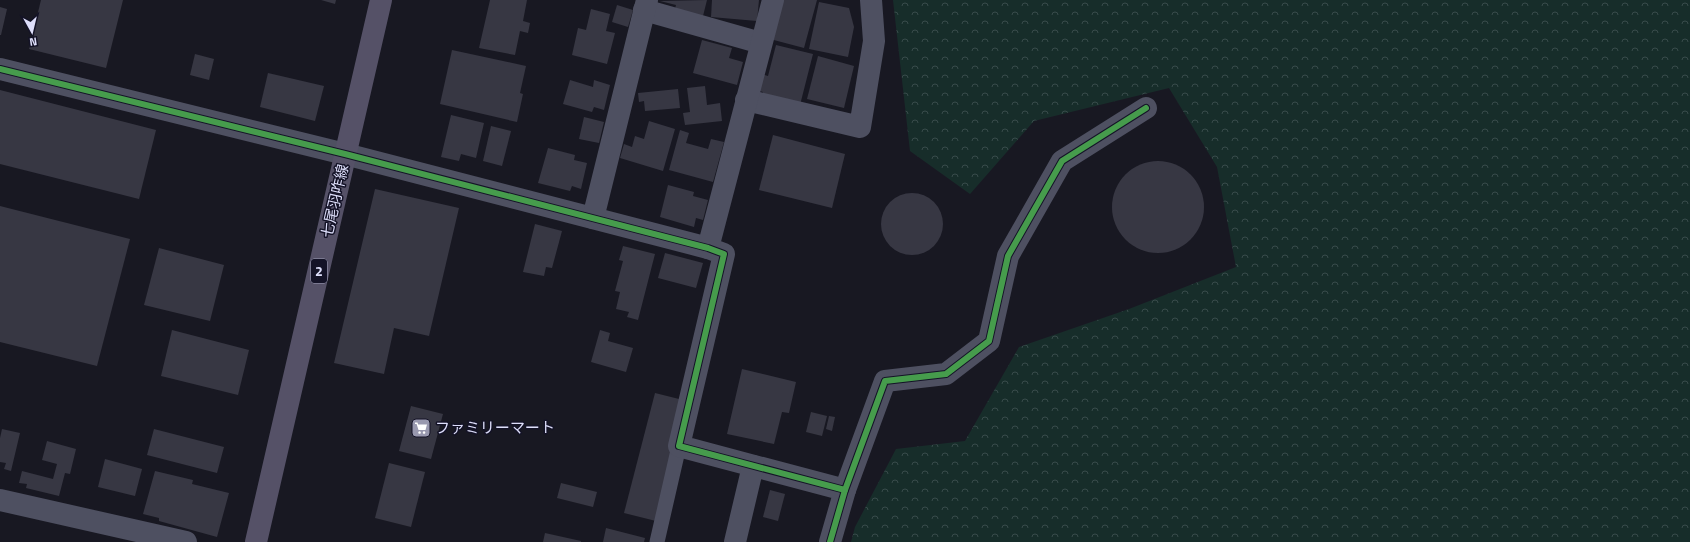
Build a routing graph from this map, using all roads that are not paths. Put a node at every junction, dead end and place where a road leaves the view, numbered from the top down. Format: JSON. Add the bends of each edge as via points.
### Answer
{"nodes":[{"id":1,"x":381,"y":0,"type":"edge"},
{"id":2,"x":772,"y":0,"type":"edge"},
{"id":3,"x":871,"y":0,"type":"edge"},
{"id":4,"x":646,"y":5,"type":"edge"},
{"id":5,"x":761,"y":43,"type":"junction"},
{"id":6,"x":0,"y":69,"type":"edge"},
{"id":7,"x":746,"y":100,"type":"junction"},
{"id":8,"x":1146,"y":108,"type":"dead end"},
{"id":9,"x":346,"y":154,"type":"junction"},
{"id":10,"x":593,"y":218,"type":"junction"},
{"id":11,"x":708,"y":248,"type":"junction"},
{"id":12,"x":680,"y":446,"type":"junction"},
{"id":13,"x":754,"y":466,"type":"junction"},
{"id":14,"x":845,"y":490,"type":"junction"},
{"id":15,"x":0,"y":500,"type":"edge"},
{"id":16,"x":186,"y":542,"type":"edge"},
{"id":17,"x":256,"y":542,"type":"edge"},
{"id":18,"x":657,"y":542,"type":"edge"},
{"id":19,"x":735,"y":542,"type":"edge"},
{"id":20,"x":830,"y":542,"type":"edge"}],
"edges":[{"from":1,"to":9,"type":"main road","name":"七尾羽咋線","number":"2"},
{"from":2,"to":5,"type":"street"},
{"from":3,"to":7,"type":"street","via":[[874,41],[860,127]]},
{"from":4,"to":5,"type":"street"},
{"from":4,"to":10,"type":"street"},
{"from":5,"to":7,"type":"street"},
{"from":6,"to":9,"type":"street"},
{"from":7,"to":11,"type":"street"},
{"from":8,"to":14,"type":"street","via":[[1062,161],[1008,256],[989,341],[946,374],[885,382]]},
{"from":9,"to":10,"type":"street"},
{"from":9,"to":17,"type":"main road","name":"七尾羽咋線","number":"2"},
{"from":10,"to":11,"type":"street"},
{"from":11,"to":12,"type":"street","via":[[724,254]]},
{"from":12,"to":13,"type":"street"},
{"from":12,"to":18,"type":"lane"},
{"from":13,"to":14,"type":"street"},
{"from":13,"to":19,"type":"street"},
{"from":14,"to":20,"type":"street"},
{"from":15,"to":16,"type":"street"}]}
